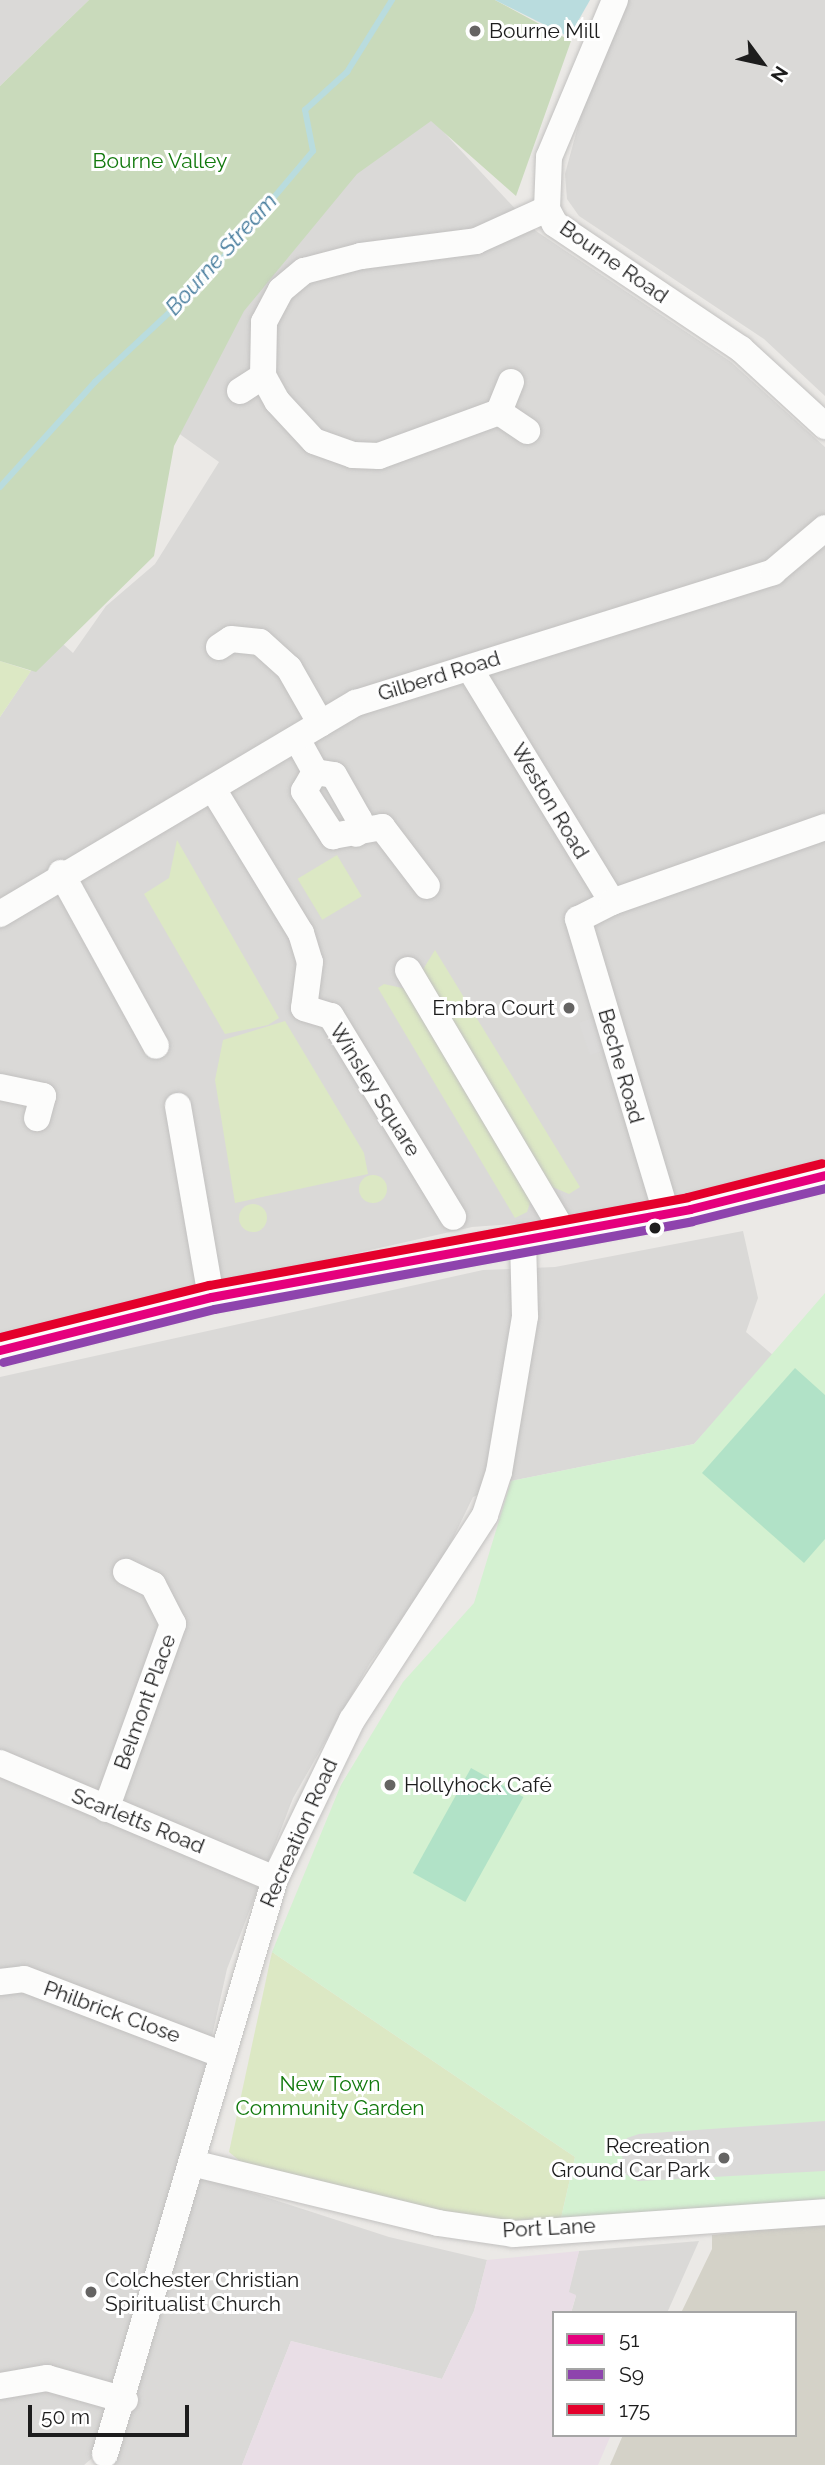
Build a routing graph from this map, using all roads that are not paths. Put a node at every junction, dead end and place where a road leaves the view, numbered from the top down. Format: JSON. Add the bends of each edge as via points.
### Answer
{"nodes":[{"id":1,"x":615,"y":0,"type":"edge"},
{"id":2,"x":547,"y":209,"type":"junction"},
{"id":3,"x":263,"y":376,"type":"junction"},
{"id":4,"x":511,"y":383,"type":"dead end"},
{"id":5,"x":240,"y":391,"type":"dead end"},
{"id":6,"x":499,"y":412,"type":"junction"},
{"id":7,"x":825,"y":426,"type":"edge"},
{"id":8,"x":527,"y":432,"type":"dead end"},
{"id":9,"x":825,"y":528,"type":"edge"},
{"id":10,"x":219,"y":647,"type":"dead end"},
{"id":11,"x":470,"y":669,"type":"junction"},
{"id":12,"x":321,"y":724,"type":"junction"},
{"id":13,"x":297,"y":739,"type":"junction"},
{"id":14,"x":213,"y":789,"type":"junction"},
{"id":15,"x":825,"y":827,"type":"edge"},
{"id":16,"x":61,"y":873,"type":"junction"},
{"id":17,"x":427,"y":886,"type":"dead end"},
{"id":18,"x":612,"y":902,"type":"junction"},
{"id":19,"x":0,"y":914,"type":"edge"},
{"id":20,"x":408,"y":970,"type":"dead end"},
{"id":21,"x":156,"y":1046,"type":"dead end"},
{"id":22,"x":0,"y":1087,"type":"edge"},
{"id":23,"x":177,"y":1106,"type":"dead end"},
{"id":24,"x":37,"y":1118,"type":"dead end"},
{"id":25,"x":825,"y":1175,"type":"edge"},
{"id":26,"x":666,"y":1213,"type":"junction"},
{"id":27,"x":453,"y":1217,"type":"dead end"},
{"id":28,"x":563,"y":1231,"type":"junction"},
{"id":29,"x":523,"y":1238,"type":"junction"},
{"id":30,"x":211,"y":1297,"type":"junction"},
{"id":31,"x":0,"y":1350,"type":"edge"},
{"id":32,"x":127,"y":1572,"type":"dead end"},
{"id":33,"x":0,"y":1763,"type":"edge"},
{"id":34,"x":106,"y":1809,"type":"junction"},
{"id":35,"x":275,"y":1879,"type":"junction"},
{"id":36,"x":0,"y":1982,"type":"edge"},
{"id":37,"x":223,"y":2055,"type":"junction"},
{"id":38,"x":196,"y":2164,"type":"junction"},
{"id":39,"x":825,"y":2211,"type":"edge"},
{"id":40,"x":0,"y":2386,"type":"edge"},
{"id":41,"x":125,"y":2400,"type":"junction"},
{"id":42,"x":106,"y":2454,"type":"dead end"}],
"edges":[{"from":1,"to":2,"type":"street","name":"Bourne Road","via":[[549,157]]},
{"from":2,"to":3,"type":"street","via":[[476,241],[361,256],[304,271],[281,290],[264,322]]},
{"from":2,"to":7,"type":"street","name":"Bourne Road","via":[[555,224],[741,349]]},
{"from":3,"to":5,"type":"street"},
{"from":3,"to":6,"type":"street","via":[[314,441],[353,455],[379,456]]},
{"from":4,"to":6,"type":"street"},
{"from":6,"to":8,"type":"street"},
{"from":9,"to":11,"type":"street","name":"Gilberd Road","via":[[773,572]]},
{"from":10,"to":12,"type":"street","via":[[231,639],[260,642],[289,667]]},
{"from":11,"to":12,"type":"street","name":"Gilberd Road","via":[[396,686]]},
{"from":11,"to":18,"type":"street","name":"Weston Road"},
{"from":12,"to":13,"type":"street","name":"Gilberd Road"},
{"from":13,"to":14,"type":"street","name":"Gilberd Road"},
{"from":13,"to":17,"type":"street","via":[[315,772],[304,791],[333,836],[382,827]]},
{"from":14,"to":16,"type":"street","name":"Gilberd Road"},
{"from":14,"to":27,"type":"street","name":"Winsley Square","via":[[301,933],[310,962],[304,1008],[331,1016]]},
{"from":15,"to":18,"type":"street"},
{"from":16,"to":19,"type":"street","name":"Gilberd Road"},
{"from":16,"to":21,"type":"street"},
{"from":18,"to":26,"type":"street","name":"Beche Road","via":[[578,919]]},
{"from":20,"to":28,"type":"street"},
{"from":22,"to":24,"type":"street","via":[[43,1096]]},
{"from":23,"to":30,"type":"street"},
{"from":25,"to":26,"type":"street"},
{"from":26,"to":28,"type":"street"},
{"from":28,"to":29,"type":"street"},
{"from":29,"to":30,"type":"street"},
{"from":29,"to":35,"type":"street","name":"Recreation Road","via":[[525,1316],[499,1472],[485,1515],[352,1720]]},
{"from":30,"to":31,"type":"street"},
{"from":32,"to":34,"type":"street","name":"Belmont Place","via":[[153,1585],[173,1623]]},
{"from":33,"to":34,"type":"street","name":"Scarletts Road"},
{"from":34,"to":35,"type":"street","name":"Scarletts Road"},
{"from":35,"to":37,"type":"street","name":"Recreation Road"},
{"from":36,"to":37,"type":"street","name":"Philbrick Close","via":[[24,1979]]},
{"from":37,"to":38,"type":"street","name":"Recreation Road"},
{"from":38,"to":39,"type":"street","name":"Port Lane","via":[[438,2223],[513,2234]]},
{"from":38,"to":41,"type":"street","name":"Recreation Road"},
{"from":40,"to":41,"type":"street","via":[[47,2378]]},
{"from":41,"to":42,"type":"street","name":"Recreation Road"}]}
